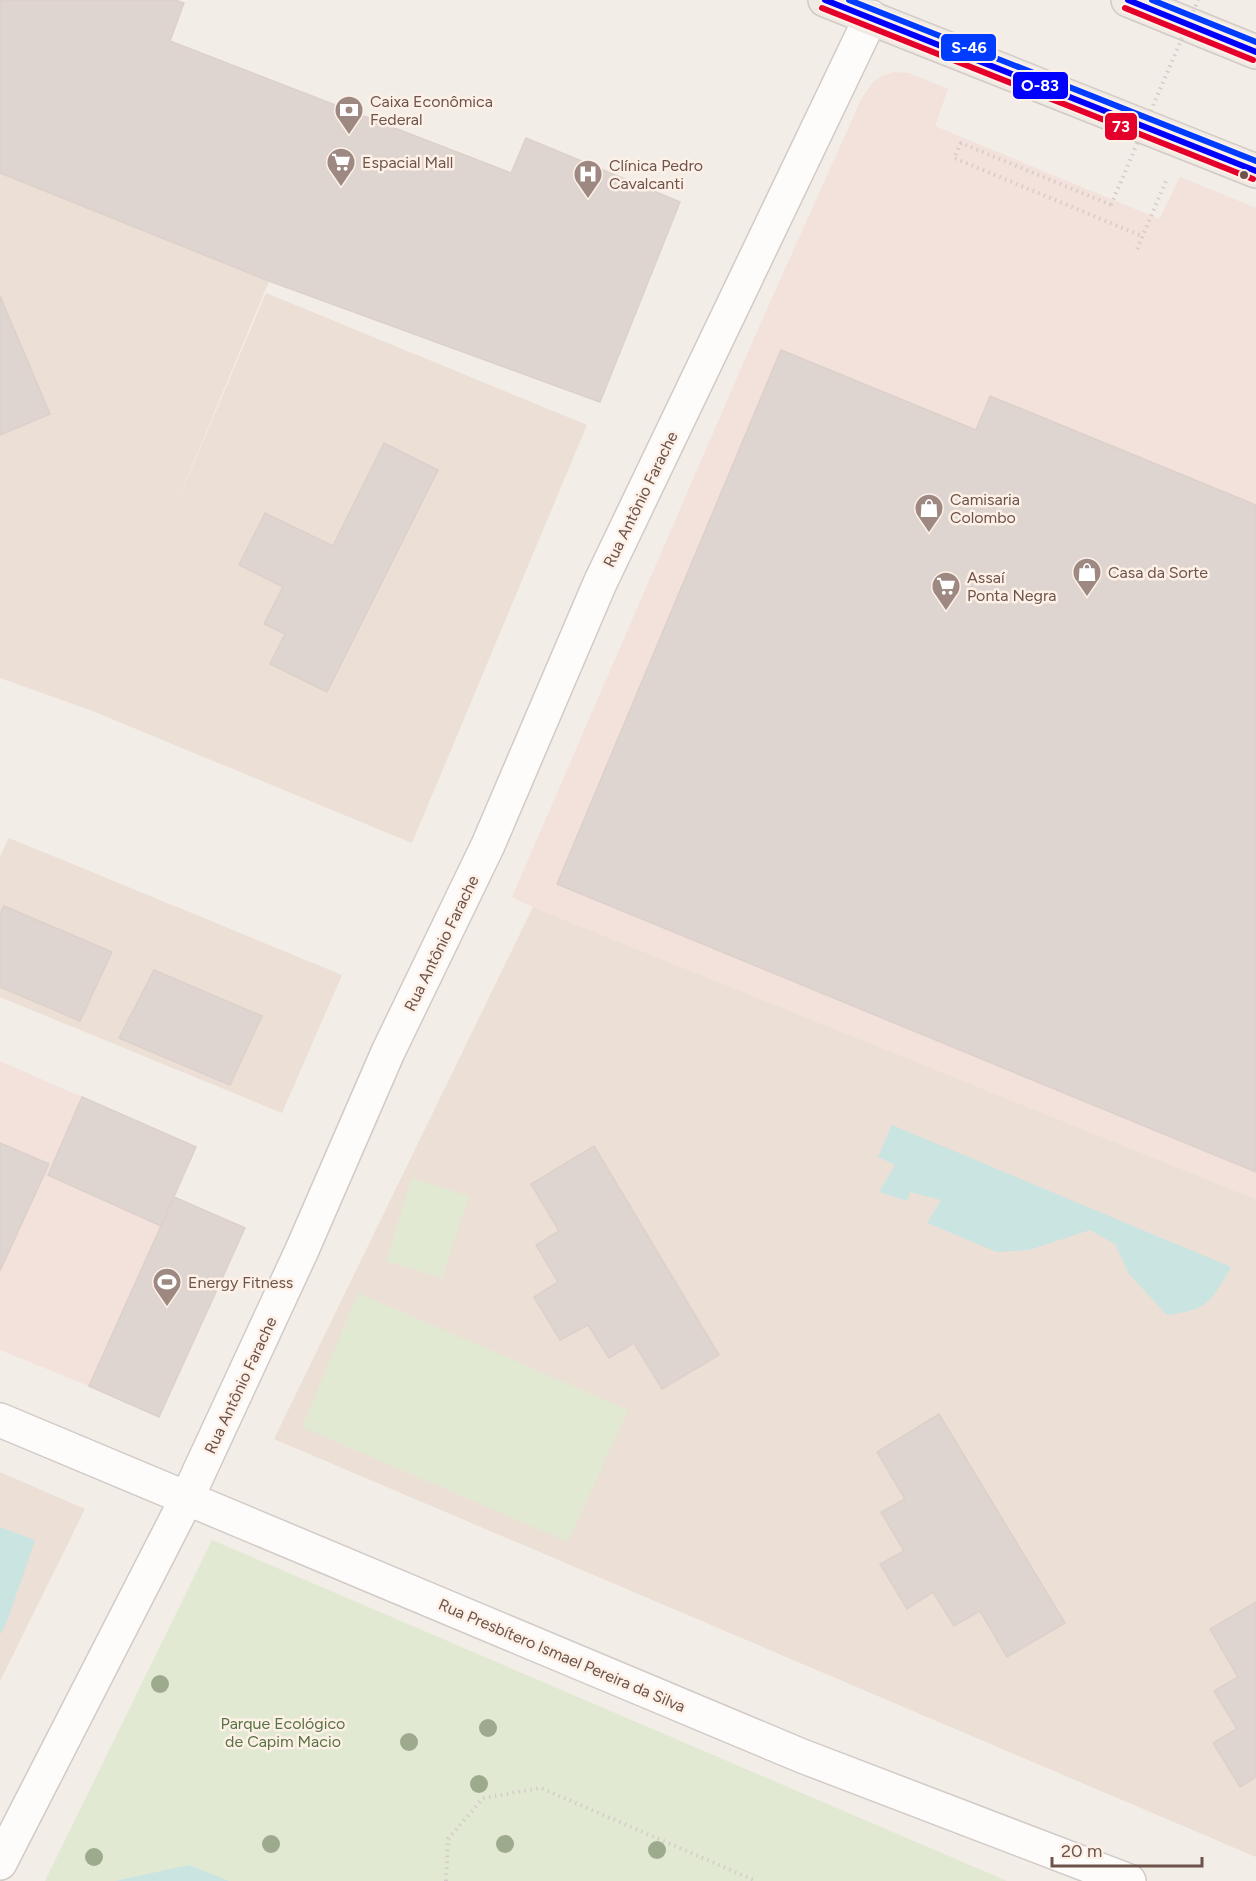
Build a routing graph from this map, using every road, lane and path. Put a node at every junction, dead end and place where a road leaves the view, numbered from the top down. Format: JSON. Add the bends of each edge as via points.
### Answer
{"nodes":[{"id":1,"x":825,"y":0,"type":"edge"},
{"id":2,"x":1128,"y":0,"type":"edge"},
{"id":3,"x":1198,"y":0,"type":"edge"},
{"id":4,"x":872,"y":17,"type":"junction"},
{"id":5,"x":1256,"y":52,"type":"edge"},
{"id":6,"x":1183,"y":141,"type":"junction"},
{"id":7,"x":1256,"y":171,"type":"edge"},
{"id":8,"x":1143,"y":236,"type":"junction"},
{"id":9,"x":1137,"y":249,"type":"dead end"},
{"id":10,"x":0,"y":1420,"type":"edge"},
{"id":11,"x":187,"y":1498,"type":"junction"},
{"id":12,"x":0,"y":1863,"type":"edge"},
{"id":13,"x":446,"y":1881,"type":"edge"},
{"id":14,"x":756,"y":1881,"type":"edge"},
{"id":15,"x":1129,"y":1881,"type":"edge"}],
"edges":[{"from":1,"to":4,"type":"main road"},
{"from":2,"to":5,"type":"main road"},
{"from":3,"to":8,"type":"path","bridge":true,"via":[[1111,205],[961,143],[954,158]]},
{"from":4,"to":6,"type":"main road"},
{"from":4,"to":11,"type":"street","name":"Rua Antônio Farache","via":[[600,584],[488,845],[388,1052]]},
{"from":6,"to":7,"type":"main road"},
{"from":6,"to":8,"type":"path"},
{"from":8,"to":9,"type":"path"},
{"from":10,"to":11,"type":"street","name":"Rua Presbítero Ismael Pereira da Silva"},
{"from":11,"to":12,"type":"street","name":"Rua Antônio Farache"},
{"from":11,"to":15,"type":"street","name":"Rua Presbítero Ismael Pereira da Silva","via":[[802,1756]]},
{"from":13,"to":14,"type":"path","via":[[448,1839],[483,1798],[541,1788]]}]}
